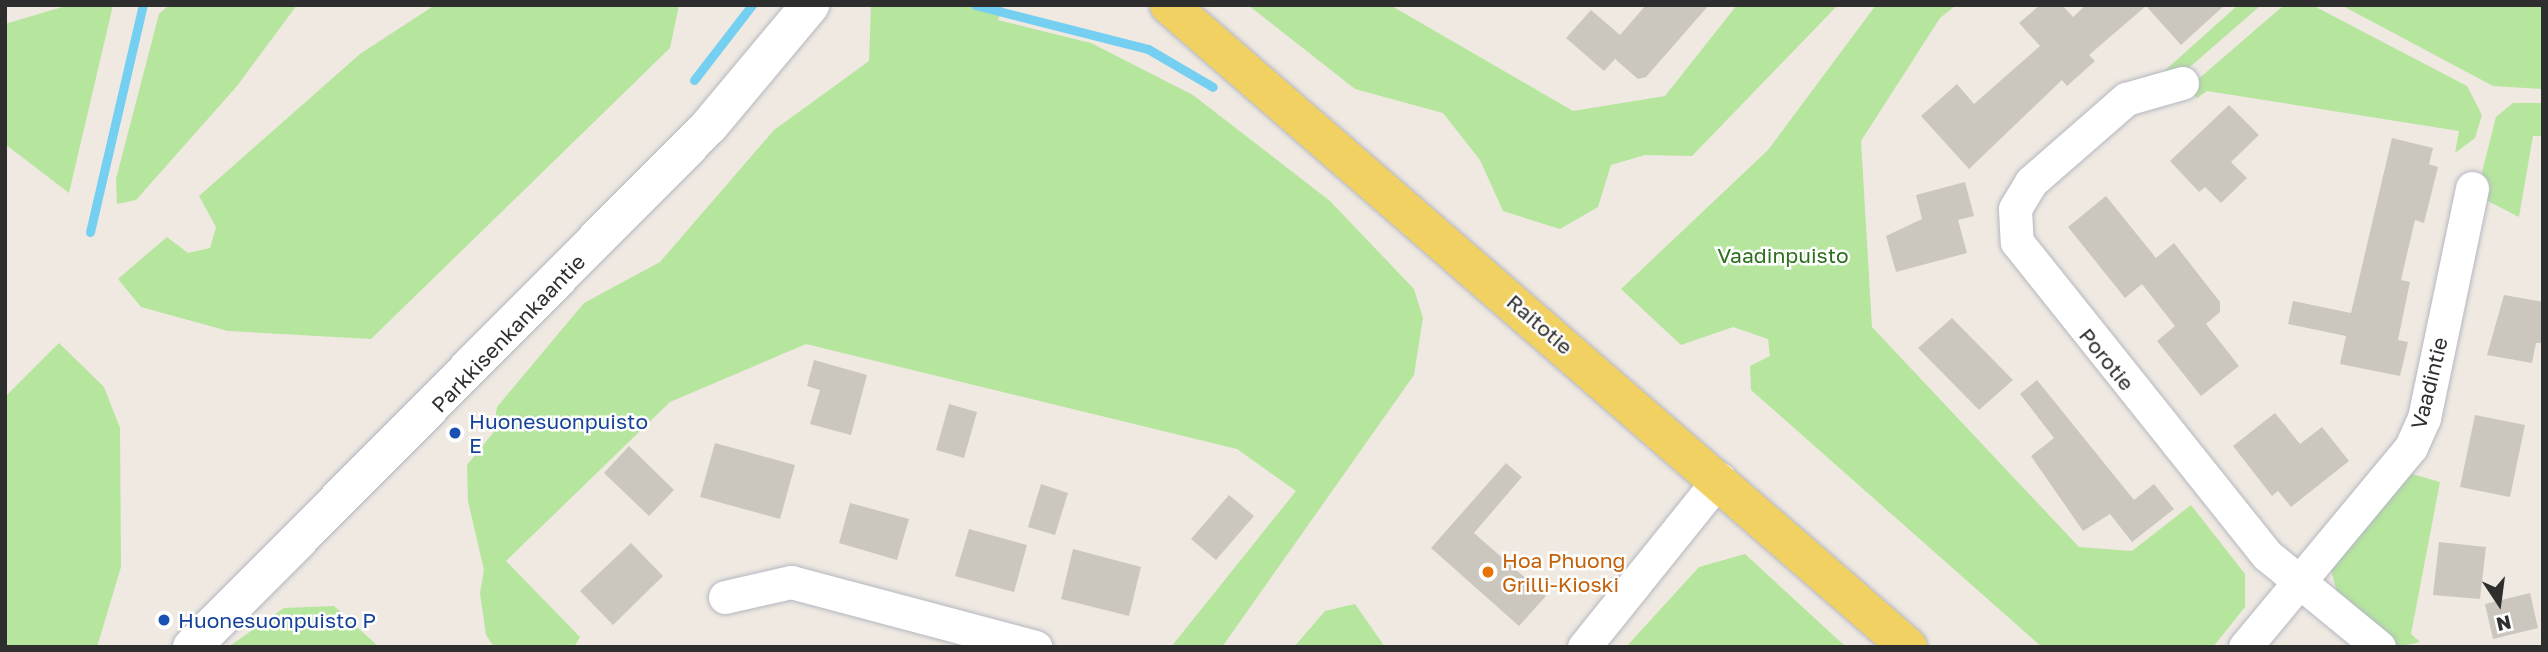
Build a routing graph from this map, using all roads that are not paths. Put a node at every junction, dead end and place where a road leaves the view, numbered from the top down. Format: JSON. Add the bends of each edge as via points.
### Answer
{"nodes":[{"id":1,"x":810,"y":5,"type":"edge"},
{"id":2,"x":1169,"y":5,"type":"edge"},
{"id":3,"x":2182,"y":83,"type":"dead end"},
{"id":4,"x":2472,"y":188,"type":"dead end"},
{"id":5,"x":1719,"y":479,"type":"junction"},
{"id":6,"x":2300,"y":580,"type":"junction"},
{"id":7,"x":725,"y":597,"type":"dead end"},
{"id":8,"x":192,"y":647,"type":"edge"},
{"id":9,"x":1036,"y":647,"type":"edge"},
{"id":10,"x":1584,"y":647,"type":"edge"},
{"id":11,"x":1908,"y":647,"type":"edge"},
{"id":12,"x":2245,"y":647,"type":"edge"},
{"id":13,"x":2379,"y":647,"type":"edge"}],
"edges":[{"from":1,"to":8,"type":"street","name":"Parkkisenkankaantie","via":[[709,126]]},
{"from":2,"to":5,"type":"main road","name":"Raitotie"},
{"from":3,"to":6,"type":"street","name":"Porotie","via":[[2126,99],[2031,182],[2015,209],[2017,242],[2267,555]]},
{"from":4,"to":6,"type":"street","name":"Vaadintie","via":[[2424,418],[2411,447]]},
{"from":5,"to":10,"type":"street"},
{"from":5,"to":11,"type":"main road","name":"Raitotie"},
{"from":6,"to":12,"type":"street","name":"Vaadintie"},
{"from":6,"to":13,"type":"street","name":"Porotie"},
{"from":7,"to":9,"type":"street","via":[[791,582]]}]}
